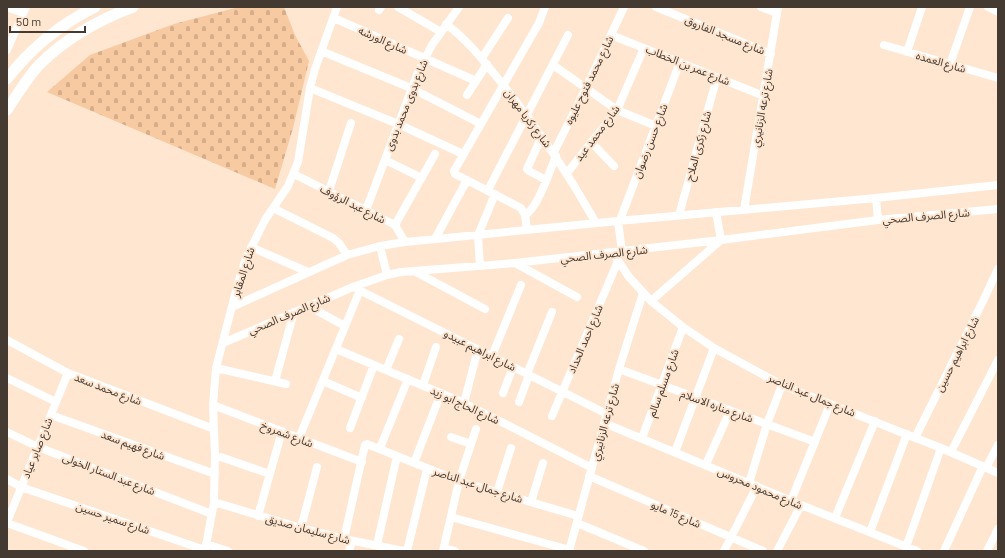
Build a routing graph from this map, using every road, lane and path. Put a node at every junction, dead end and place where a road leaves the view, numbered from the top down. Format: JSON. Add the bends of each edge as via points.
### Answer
{"nodes":[{"id":1,"x":7,"y":7,"type":"edge"},
{"id":2,"x":95,"y":7,"type":"edge"},
{"id":3,"x":132,"y":7,"type":"edge"},
{"id":4,"x":337,"y":7,"type":"edge"},
{"id":5,"x":398,"y":7,"type":"edge"},
{"id":6,"x":459,"y":7,"type":"edge"},
{"id":7,"x":545,"y":7,"type":"edge"},
{"id":8,"x":624,"y":7,"type":"edge"},
{"id":9,"x":656,"y":7,"type":"edge"},
{"id":10,"x":761,"y":7,"type":"edge"},
{"id":11,"x":922,"y":7,"type":"edge"},
{"id":12,"x":970,"y":7,"type":"edge"},
{"id":13,"x":988,"y":7,"type":"edge"},
{"id":14,"x":25,"y":10,"type":"edge"},
{"id":15,"x":778,"y":10,"type":"edge"},
{"id":16,"x":998,"y":12,"type":"edge"},
{"id":17,"x":334,"y":18,"type":"junction"},
{"id":18,"x":508,"y":18,"type":"dead end"},
{"id":19,"x":446,"y":24,"type":"junction"},
{"id":20,"x":441,"y":32,"type":"junction"},
{"id":21,"x":611,"y":34,"type":"junction"},
{"id":22,"x":568,"y":35,"type":"dead end"},
{"id":23,"x":884,"y":45,"type":"dead end"},
{"id":24,"x":644,"y":48,"type":"junction"},
{"id":25,"x":7,"y":50,"type":"edge"},
{"id":26,"x":321,"y":51,"type":"junction"},
{"id":27,"x":907,"y":52,"type":"junction"},
{"id":28,"x":771,"y":54,"type":"junction"},
{"id":29,"x":425,"y":58,"type":"junction"},
{"id":30,"x":484,"y":61,"type":"junction"},
{"id":31,"x":680,"y":62,"type":"junction"},
{"id":32,"x":950,"y":64,"type":"junction"},
{"id":33,"x":553,"y":65,"type":"junction"},
{"id":34,"x":997,"y":76,"type":"edge"},
{"id":35,"x":716,"y":77,"type":"junction"},
{"id":36,"x":7,"y":79,"type":"edge"},
{"id":37,"x":476,"y":81,"type":"junction"},
{"id":38,"x":503,"y":85,"type":"junction"},
{"id":39,"x":310,"y":88,"type":"junction"},
{"id":40,"x":411,"y":88,"type":"junction"},
{"id":41,"x":586,"y":88,"type":"junction"},
{"id":42,"x":466,"y":95,"type":"dead end"},
{"id":43,"x":764,"y":96,"type":"junction"},
{"id":44,"x":7,"y":110,"type":"edge"},
{"id":45,"x":617,"y":110,"type":"junction"},
{"id":46,"x":527,"y":115,"type":"junction"},
{"id":47,"x":351,"y":123,"type":"dead end"},
{"id":48,"x":398,"y":124,"type":"junction"},
{"id":49,"x":481,"y":124,"type":"junction"},
{"id":50,"x":656,"y":126,"type":"junction"},
{"id":51,"x":542,"y":136,"type":"junction"},
{"id":52,"x":591,"y":142,"type":"junction"},
{"id":53,"x":435,"y":154,"type":"dead end"},
{"id":54,"x":463,"y":154,"type":"junction"},
{"id":55,"x":555,"y":154,"type":"junction"},
{"id":56,"x":385,"y":160,"type":"junction"},
{"id":57,"x":614,"y":166,"type":"dead end"},
{"id":58,"x":567,"y":173,"type":"junction"},
{"id":59,"x":294,"y":174,"type":"junction"},
{"id":60,"x":422,"y":178,"type":"junction"},
{"id":61,"x":466,"y":180,"type":"junction"},
{"id":62,"x":546,"y":180,"type":"junction"},
{"id":63,"x":998,"y":185,"type":"edge"},
{"id":64,"x":329,"y":191,"type":"junction"},
{"id":65,"x":491,"y":192,"type":"junction"},
{"id":66,"x":876,"y":198,"type":"junction"},
{"id":67,"x":273,"y":208,"type":"junction"},
{"id":68,"x":366,"y":210,"type":"junction"},
{"id":69,"x":744,"y":210,"type":"junction"},
{"id":70,"x":998,"y":210,"type":"edge"},
{"id":71,"x":716,"y":212,"type":"junction"},
{"id":72,"x":525,"y":215,"type":"junction"},
{"id":73,"x":680,"y":215,"type":"junction"},
{"id":74,"x":878,"y":220,"type":"junction"},
{"id":75,"x":619,"y":221,"type":"junction"},
{"id":76,"x":596,"y":223,"type":"junction"},
{"id":77,"x":395,"y":225,"type":"junction"},
{"id":78,"x":527,"y":230,"type":"junction"},
{"id":79,"x":478,"y":235,"type":"junction"},
{"id":80,"x":435,"y":239,"type":"junction"},
{"id":81,"x":721,"y":240,"type":"junction"},
{"id":82,"x":405,"y":242,"type":"junction"},
{"id":83,"x":380,"y":246,"type":"junction"},
{"id":84,"x":251,"y":247,"type":"junction"},
{"id":85,"x":622,"y":252,"type":"junction"},
{"id":86,"x":613,"y":253,"type":"junction"},
{"id":87,"x":346,"y":255,"type":"junction"},
{"id":88,"x":618,"y":261,"type":"junction"},
{"id":89,"x":515,"y":264,"type":"junction"},
{"id":90,"x":480,"y":266,"type":"junction"},
{"id":91,"x":998,"y":269,"type":"edge"},
{"id":92,"x":413,"y":271,"type":"junction"},
{"id":93,"x":308,"y":272,"type":"junction"},
{"id":94,"x":387,"y":275,"type":"junction"},
{"id":95,"x":521,"y":285,"type":"dead end"},
{"id":96,"x":357,"y":289,"type":"junction"},
{"id":97,"x":643,"y":293,"type":"junction"},
{"id":98,"x":577,"y":297,"type":"dead end"},
{"id":99,"x":651,"y":301,"type":"junction"},
{"id":100,"x":232,"y":306,"type":"junction"},
{"id":101,"x":308,"y":306,"type":"junction"},
{"id":102,"x":485,"y":308,"type":"dead end"},
{"id":103,"x":294,"y":312,"type":"junction"},
{"id":104,"x":552,"y":312,"type":"dead end"},
{"id":105,"x":346,"y":326,"type":"junction"},
{"id":106,"x":684,"y":327,"type":"junction"},
{"id":107,"x":399,"y":339,"type":"dead end"},
{"id":108,"x":7,"y":340,"type":"edge"},
{"id":109,"x":223,"y":343,"type":"junction"},
{"id":110,"x":436,"y":347,"type":"dead end"},
{"id":111,"x":714,"y":348,"type":"junction"},
{"id":112,"x":336,"y":349,"type":"junction"},
{"id":113,"x":478,"y":349,"type":"junction"},
{"id":114,"x":492,"y":356,"type":"junction"},
{"id":115,"x":998,"y":360,"type":"edge"},
{"id":116,"x":374,"y":365,"type":"junction"},
{"id":117,"x":513,"y":367,"type":"junction"},
{"id":118,"x":216,"y":368,"type":"junction"},
{"id":119,"x":619,"y":369,"type":"junction"},
{"id":120,"x":386,"y":370,"type":"junction"},
{"id":121,"x":68,"y":373,"type":"junction"},
{"id":122,"x":528,"y":374,"type":"junction"},
{"id":123,"x":7,"y":378,"type":"edge"},
{"id":124,"x":408,"y":379,"type":"junction"},
{"id":125,"x":275,"y":381,"type":"junction"},
{"id":126,"x":323,"y":381,"type":"junction"},
{"id":127,"x":286,"y":384,"type":"dead end"},
{"id":128,"x":423,"y":385,"type":"junction"},
{"id":129,"x":662,"y":385,"type":"junction"},
{"id":130,"x":782,"y":385,"type":"junction"},
{"id":131,"x":562,"y":391,"type":"junction"},
{"id":132,"x":441,"y":393,"type":"junction"},
{"id":133,"x":503,"y":393,"type":"dead end"},
{"id":134,"x":362,"y":398,"type":"junction"},
{"id":135,"x":695,"y":398,"type":"junction"},
{"id":136,"x":56,"y":402,"type":"junction"},
{"id":137,"x":519,"y":402,"type":"dead end"},
{"id":138,"x":464,"y":403,"type":"junction"},
{"id":139,"x":830,"y":404,"type":"junction"},
{"id":140,"x":213,"y":405,"type":"junction"},
{"id":141,"x":730,"y":411,"type":"junction"},
{"id":142,"x":607,"y":414,"type":"junction"},
{"id":143,"x":51,"y":415,"type":"junction"},
{"id":144,"x":552,"y":416,"type":"dead end"},
{"id":145,"x":875,"y":422,"type":"junction"},
{"id":146,"x":604,"y":423,"type":"junction"},
{"id":147,"x":767,"y":424,"type":"junction"},
{"id":148,"x":350,"y":428,"type":"dead end"},
{"id":149,"x":214,"y":429,"type":"junction"},
{"id":150,"x":476,"y":429,"type":"dead end"},
{"id":151,"x":282,"y":431,"type":"junction"},
{"id":152,"x":7,"y":432,"type":"edge"},
{"id":153,"x":907,"y":434,"type":"junction"},
{"id":154,"x":451,"y":437,"type":"dead end"},
{"id":155,"x":299,"y":438,"type":"junction"},
{"id":156,"x":642,"y":438,"type":"junction"},
{"id":157,"x":915,"y":438,"type":"junction"},
{"id":158,"x":815,"y":442,"type":"junction"},
{"id":159,"x":471,"y":444,"type":"junction"},
{"id":160,"x":998,"y":445,"type":"edge"},
{"id":161,"x":38,"y":447,"type":"junction"},
{"id":162,"x":380,"y":448,"type":"junction"},
{"id":163,"x":511,"y":448,"type":"dead end"},
{"id":164,"x":940,"y":448,"type":"junction"},
{"id":165,"x":674,"y":452,"type":"junction"},
{"id":166,"x":951,"y":452,"type":"junction"},
{"id":167,"x":215,"y":455,"type":"junction"},
{"id":168,"x":398,"y":456,"type":"junction"},
{"id":169,"x":362,"y":462,"type":"junction"},
{"id":170,"x":414,"y":463,"type":"junction"},
{"id":171,"x":543,"y":463,"type":"dead end"},
{"id":172,"x":706,"y":464,"type":"junction"},
{"id":173,"x":317,"y":467,"type":"dead end"},
{"id":174,"x":985,"y":467,"type":"junction"},
{"id":175,"x":427,"y":469,"type":"junction"},
{"id":176,"x":591,"y":472,"type":"junction"},
{"id":177,"x":998,"y":473,"type":"edge"},
{"id":178,"x":215,"y":474,"type":"junction"},
{"id":179,"x":270,"y":474,"type":"junction"},
{"id":180,"x":7,"y":479,"type":"edge"},
{"id":181,"x":459,"y":481,"type":"junction"},
{"id":182,"x":753,"y":485,"type":"junction"},
{"id":183,"x":21,"y":487,"type":"junction"},
{"id":184,"x":497,"y":492,"type":"junction"},
{"id":185,"x":791,"y":501,"type":"junction"},
{"id":186,"x":214,"y":502,"type":"junction"},
{"id":187,"x":531,"y":502,"type":"junction"},
{"id":188,"x":801,"y":505,"type":"junction"},
{"id":189,"x":212,"y":514,"type":"junction"},
{"id":190,"x":258,"y":516,"type":"junction"},
{"id":191,"x":451,"y":517,"type":"junction"},
{"id":192,"x":835,"y":518,"type":"junction"},
{"id":193,"x":577,"y":519,"type":"junction"},
{"id":194,"x":7,"y":523,"type":"edge"},
{"id":195,"x":301,"y":528,"type":"junction"},
{"id":196,"x":998,"y":529,"type":"edge"},
{"id":197,"x":870,"y":532,"type":"junction"},
{"id":198,"x":731,"y":537,"type":"junction"},
{"id":199,"x":348,"y":540,"type":"junction"},
{"id":200,"x":377,"y":545,"type":"junction"},
{"id":201,"x":906,"y":547,"type":"junction"},
{"id":202,"x":205,"y":548,"type":"edge"},
{"id":203,"x":444,"y":549,"type":"edge"},
{"id":204,"x":569,"y":550,"type":"edge"},
{"id":205,"x":84,"y":551,"type":"edge"},
{"id":206,"x":228,"y":551,"type":"edge"},
{"id":207,"x":349,"y":551,"type":"edge"},
{"id":208,"x":404,"y":551,"type":"edge"},
{"id":209,"x":407,"y":551,"type":"edge"},
{"id":210,"x":455,"y":551,"type":"edge"},
{"id":211,"x":644,"y":551,"type":"edge"},
{"id":212,"x":724,"y":551,"type":"edge"},
{"id":213,"x":764,"y":551,"type":"edge"},
{"id":214,"x":778,"y":551,"type":"edge"},
{"id":215,"x":917,"y":551,"type":"edge"},
{"id":216,"x":944,"y":551,"type":"edge"},
{"id":217,"x":987,"y":551,"type":"edge"}],
"edges":[{"from":1,"to":14,"type":"street"},
{"from":2,"to":36,"type":"main road","via":[[71,20],[40,44]]},
{"from":3,"to":44,"type":"main road","via":[[90,26],[59,48],[38,66]]},
{"from":4,"to":17,"type":"street","name":"شارع المقابر"},
{"from":5,"to":20,"type":"street"},
{"from":6,"to":19,"type":"street","name":"شارع بدوى محمد بدوى"},
{"from":7,"to":38,"type":"street","via":[[539,23]]},
{"from":8,"to":21,"type":"street","name":"شارع محمد فتوح عليوه"},
{"from":9,"to":28,"type":"street","name":"شارع مسجد الفاروق"},
{"from":10,"to":15,"type":"street"},
{"from":11,"to":27,"type":"street"},
{"from":12,"to":32,"type":"street"},
{"from":13,"to":16,"type":"street"},
{"from":14,"to":25,"type":"street"},
{"from":15,"to":28,"type":"street","name":"شارع ترعه الزنانيري"},
{"from":17,"to":26,"type":"street","name":"شارع المقابر"},
{"from":17,"to":29,"type":"street","name":"شارع الورشه"},
{"from":18,"to":30,"type":"street"},
{"from":19,"to":20,"type":"street","name":"شارع بدوى محمد بدوى"},
{"from":19,"to":30,"type":"street","name":"شارع زكريا مهران"},
{"from":20,"to":29,"type":"street","name":"شارع بدوى محمد بدوى"},
{"from":21,"to":24,"type":"street","name":"شارع عمر بن الخطاب"},
{"from":21,"to":41,"type":"street","name":"شارع محمد فتوح عليوه"},
{"from":22,"to":33,"type":"street"},
{"from":23,"to":27,"type":"street","name":"شارع العمده"},
{"from":24,"to":31,"type":"street","name":"شارع عمر بن الخطاب"},
{"from":24,"to":45,"type":"street","name":"شارع محمد عيد"},
{"from":26,"to":39,"type":"street","name":"شارع المقابر"},
{"from":26,"to":40,"type":"street"},
{"from":27,"to":32,"type":"street","name":"شارع العمده"},
{"from":28,"to":43,"type":"street","name":"شارع ترعه الزنانيري"},
{"from":29,"to":37,"type":"street","name":"شارع الورشه"},
{"from":29,"to":40,"type":"street","name":"شارع بدوى محمد بدوى"},
{"from":30,"to":37,"type":"street"},
{"from":30,"to":38,"type":"street","name":"شارع زكريا مهران"},
{"from":31,"to":35,"type":"street","name":"شارع عمر بن الخطاب"},
{"from":31,"to":50,"type":"street","name":"شارع حسن رضوان"},
{"from":32,"to":34,"type":"street","name":"شارع العمده"},
{"from":33,"to":41,"type":"street"},
{"from":33,"to":46,"type":"street"},
{"from":35,"to":43,"type":"street","name":"شارع عمر بن الخطاب"},
{"from":35,"to":73,"type":"street","name":"شارع زكرى الملاح"},
{"from":37,"to":42,"type":"street"},
{"from":38,"to":46,"type":"street","name":"شارع زكريا مهران"},
{"from":38,"to":49,"type":"street"},
{"from":39,"to":48,"type":"street"},
{"from":39,"to":59,"type":"street","name":"شارع المقابر","via":[[301,150]]},
{"from":40,"to":48,"type":"street","name":"شارع بدوى محمد بدوى"},
{"from":40,"to":49,"type":"street"},
{"from":41,"to":45,"type":"street"},
{"from":41,"to":55,"type":"street","name":"شارع محمد فتوح عليوه"},
{"from":43,"to":69,"type":"street","name":"شارع ترعه الزنانيري"},
{"from":45,"to":50,"type":"street"},
{"from":45,"to":52,"type":"street","name":"شارع محمد عيد"},
{"from":46,"to":51,"type":"street","name":"شارع زكريا مهران"},
{"from":46,"to":65,"type":"street"},
{"from":47,"to":64,"type":"street"},
{"from":48,"to":54,"type":"street"},
{"from":48,"to":56,"type":"street","name":"شارع بدوى محمد بدوى"},
{"from":49,"to":54,"type":"street"},
{"from":50,"to":75,"type":"street","name":"شارع حسن رضوان"},
{"from":51,"to":55,"type":"street","name":"شارع زكريا مهران"},
{"from":51,"to":62,"type":"street","via":[[527,169]]},
{"from":52,"to":57,"type":"street"},
{"from":52,"to":58,"type":"street","name":"شارع محمد عيد"},
{"from":53,"to":60,"type":"street"},
{"from":54,"to":61,"type":"street","via":[[454,172]]},
{"from":55,"to":58,"type":"street","name":"شارع زكريا مهران"},
{"from":55,"to":62,"type":"street","name":"شارع محمد فتوح عليوه"},
{"from":56,"to":60,"type":"street"},
{"from":56,"to":68,"type":"street","name":"شارع بدوى محمد بدوى"},
{"from":58,"to":76,"type":"street","name":"شارع زكريا مهران"},
{"from":59,"to":64,"type":"street","name":"شارع عبد الرؤوف"},
{"from":59,"to":67,"type":"street","name":"شارع المقابر"},
{"from":60,"to":77,"type":"street"},
{"from":61,"to":65,"type":"street"},
{"from":61,"to":80,"type":"street"},
{"from":62,"to":72,"type":"street","name":"شارع محمد فتوح عليوه","via":[[535,205],[530,213]]},
{"from":63,"to":66,"type":"street","name":"شارع الصرف الصحي"},
{"from":64,"to":68,"type":"street","name":"شارع عبد الرؤوف"},
{"from":65,"to":72,"type":"street","via":[[518,205]]},
{"from":65,"to":79,"type":"street"},
{"from":66,"to":69,"type":"street","name":"شارع الصرف الصحي"},
{"from":66,"to":74,"type":"street"},
{"from":67,"to":84,"type":"street","name":"شارع المقابر"},
{"from":67,"to":87,"type":"street","via":[[333,238]]},
{"from":68,"to":77,"type":"street","name":"شارع عبد الرؤوف"},
{"from":69,"to":71,"type":"street","name":"شارع الصرف الصحي"},
{"from":70,"to":74,"type":"street","name":"شارع الصرف الصحي"},
{"from":71,"to":73,"type":"street","name":"شارع الصرف الصحي"},
{"from":71,"to":81,"type":"street"},
{"from":72,"to":78,"type":"street"},
{"from":73,"to":75,"type":"street","name":"شارع الصرف الصحي"},
{"from":74,"to":81,"type":"street","name":"شارع الصرف الصحي"},
{"from":75,"to":76,"type":"street","name":"شارع الصرف الصحي"},
{"from":75,"to":85,"type":"street"},
{"from":76,"to":78,"type":"street","name":"شارع الصرف الصحي"},
{"from":77,"to":82,"type":"street","name":"شارع عبد الرؤوف"},
{"from":78,"to":79,"type":"street","name":"شارع الصرف الصحي"},
{"from":79,"to":80,"type":"street","name":"شارع الصرف الصحي"},
{"from":79,"to":90,"type":"street"},
{"from":80,"to":82,"type":"street","name":"شارع الصرف الصحي"},
{"from":81,"to":85,"type":"street","name":"شارع الصرف الصحي"},
{"from":81,"to":99,"type":"street"},
{"from":82,"to":83,"type":"street","name":"شارع الصرف الصحي"},
{"from":83,"to":87,"type":"street","name":"شارع الصرف الصحي"},
{"from":83,"to":94,"type":"street"},
{"from":84,"to":93,"type":"street"},
{"from":84,"to":100,"type":"street","name":"شارع المقابر"},
{"from":85,"to":86,"type":"street","name":"شارع الصرف الصحي"},
{"from":86,"to":88,"type":"street","name":"شارع جمال عبد الناصر"},
{"from":86,"to":89,"type":"street","name":"شارع الصرف الصحي"},
{"from":87,"to":93,"type":"street","name":"شارع الصرف الصحي"},
{"from":88,"to":97,"type":"street","name":"شارع جمال عبد الناصر"},
{"from":88,"to":131,"type":"street","name":"شارع احمد الحداد"},
{"from":89,"to":90,"type":"street","name":"شارع الصرف الصحي"},
{"from":89,"to":98,"type":"street"},
{"from":90,"to":92,"type":"street","name":"شارع الصرف الصحي"},
{"from":91,"to":157,"type":"street","name":"شارع ابراهيم حسين"},
{"from":92,"to":94,"type":"street","name":"شارع الصرف الصحي"},
{"from":92,"to":102,"type":"street"},
{"from":93,"to":100,"type":"street","name":"شارع الصرف الصحي"},
{"from":94,"to":96,"type":"street","name":"شارع الصرف الصحي"},
{"from":95,"to":114,"type":"street"},
{"from":96,"to":101,"type":"street","name":"شارع الصرف الصحي"},
{"from":96,"to":105,"type":"street"},
{"from":96,"to":113,"type":"street","name":"شارع ابراهيم عبيدو"},
{"from":97,"to":99,"type":"street","name":"شارع جمال عبد الناصر"},
{"from":97,"to":119,"type":"street","name":"شارع ترعه الزنانيري"},
{"from":99,"to":106,"type":"street","name":"شارع جمال عبد الناصر"},
{"from":100,"to":109,"type":"street","name":"شارع المقابر"},
{"from":101,"to":103,"type":"street","name":"شارع الصرف الصحي"},
{"from":101,"to":105,"type":"street"},
{"from":103,"to":109,"type":"street","name":"شارع الصرف الصحي"},
{"from":103,"to":125,"type":"street"},
{"from":104,"to":122,"type":"street"},
{"from":105,"to":112,"type":"street"},
{"from":106,"to":111,"type":"street","name":"شارع جمال عبد الناصر"},
{"from":106,"to":129,"type":"street","name":"شارع مسلم سالم"},
{"from":107,"to":120,"type":"street"},
{"from":108,"to":121,"type":"street","name":"شارع محمد سعد"},
{"from":109,"to":118,"type":"street","name":"شارع المقابر"},
{"from":110,"to":128,"type":"street"},
{"from":111,"to":130,"type":"street","name":"شارع جمال عبد الناصر"},
{"from":111,"to":135,"type":"street"},
{"from":112,"to":116,"type":"street","name":"شارع الحاج ابو زيد"},
{"from":112,"to":126,"type":"street"},
{"from":113,"to":114,"type":"street","name":"شارع ابراهيم عبيدو"},
{"from":113,"to":138,"type":"street"},
{"from":114,"to":117,"type":"street","name":"شارع ابراهيم عبيدو"},
{"from":115,"to":166,"type":"street"},
{"from":116,"to":120,"type":"street","name":"شارع الحاج ابو زيد"},
{"from":116,"to":134,"type":"street"},
{"from":117,"to":122,"type":"street","name":"شارع ابراهيم عبيدو"},
{"from":117,"to":133,"type":"street"},
{"from":118,"to":125,"type":"street"},
{"from":118,"to":140,"type":"street","name":"شارع المقابر"},
{"from":119,"to":129,"type":"street","name":"شارع مناره الاسلام"},
{"from":119,"to":142,"type":"street","name":"شارع ترعه الزنانيري"},
{"from":120,"to":124,"type":"street","name":"شارع الحاج ابو زيد"},
{"from":121,"to":136,"type":"street","name":"شارع صابر عياد"},
{"from":121,"to":149,"type":"street","name":"شارع محمد سعد"},
{"from":122,"to":131,"type":"street","name":"شارع ابراهيم عبيدو"},
{"from":122,"to":137,"type":"street"},
{"from":123,"to":136,"type":"street"},
{"from":124,"to":128,"type":"street","name":"شارع الحاج ابو زيد"},
{"from":124,"to":162,"type":"street"},
{"from":125,"to":127,"type":"street"},
{"from":126,"to":134,"type":"street"},
{"from":126,"to":155,"type":"street"},
{"from":128,"to":132,"type":"street","name":"شارع الحاج ابو زيد"},
{"from":129,"to":135,"type":"street","name":"شارع مناره الاسلام"},
{"from":129,"to":156,"type":"street","name":"شارع مسلم سالم"},
{"from":130,"to":139,"type":"street","name":"شارع جمال عبد الناصر"},
{"from":130,"to":147,"type":"street"},
{"from":131,"to":142,"type":"street","name":"شارع ابراهيم عبيدو"},
{"from":131,"to":144,"type":"street","name":"شارع احمد الحداد"},
{"from":132,"to":138,"type":"street","name":"شارع الحاج ابو زيد"},
{"from":132,"to":170,"type":"street"},
{"from":134,"to":148,"type":"street"},
{"from":135,"to":141,"type":"street","name":"شارع مناره الاسلام"},
{"from":135,"to":165,"type":"street"},
{"from":136,"to":143,"type":"street","name":"شارع صابر عياد"},
{"from":138,"to":176,"type":"street","name":"شارع الحاج ابو زيد"},
{"from":139,"to":145,"type":"street","name":"شارع جمال عبد الناصر"},
{"from":139,"to":158,"type":"street"},
{"from":140,"to":149,"type":"street","name":"شارع المقابر"},
{"from":140,"to":151,"type":"street","name":"شارع شمروخ"},
{"from":141,"to":147,"type":"street","name":"شارع مناره الاسلام"},
{"from":141,"to":172,"type":"street"},
{"from":142,"to":146,"type":"street","name":"شارع ترعه الزنانيري"},
{"from":143,"to":161,"type":"street","name":"شارع صابر عياد"},
{"from":143,"to":178,"type":"street","name":"شارع فهيم سعد"},
{"from":145,"to":153,"type":"street","name":"شارع جمال عبد الناصر"},
{"from":145,"to":192,"type":"street"},
{"from":146,"to":156,"type":"street","name":"شارع محمود محروس"},
{"from":146,"to":176,"type":"street","name":"شارع ترعه الزنانيري"},
{"from":147,"to":158,"type":"street","name":"شارع مناره الاسلام"},
{"from":147,"to":182,"type":"street"},
{"from":149,"to":167,"type":"street","name":"شارع المقابر"},
{"from":150,"to":159,"type":"street"},
{"from":151,"to":155,"type":"street","name":"شارع شمروخ"},
{"from":151,"to":179,"type":"street"},
{"from":152,"to":161,"type":"street","name":"شارع عبد الستار الخولى"},
{"from":153,"to":157,"type":"street","name":"شارع جمال عبد الناصر"},
{"from":153,"to":197,"type":"street"},
{"from":154,"to":159,"type":"street"},
{"from":155,"to":169,"type":"street","name":"شارع شمروخ"},
{"from":156,"to":165,"type":"street","name":"شارع محمود محروس"},
{"from":157,"to":164,"type":"street","name":"شارع جمال عبد الناصر"},
{"from":158,"to":185,"type":"street"},
{"from":159,"to":181,"type":"street"},
{"from":160,"to":174,"type":"street"},
{"from":161,"to":183,"type":"street","name":"شارع صابر عياد"},
{"from":161,"to":189,"type":"street","name":"شارع عبد الستار الخولى"},
{"from":162,"to":168,"type":"street","name":"شارع جمال عبد الناصر"},
{"from":162,"to":169,"type":"street","via":[[371,444],[365,445]]},
{"from":163,"to":184,"type":"street"},
{"from":164,"to":166,"type":"street","name":"شارع جمال عبد الناصر"},
{"from":164,"to":201,"type":"street"},
{"from":165,"to":172,"type":"street","name":"شارع محمود محروس"},
{"from":166,"to":174,"type":"street","name":"شارع جمال عبد الناصر"},
{"from":167,"to":178,"type":"street","name":"شارع المقابر"},
{"from":167,"to":179,"type":"street"},
{"from":168,"to":170,"type":"street","name":"شارع جمال عبد الناصر"},
{"from":168,"to":200,"type":"street"},
{"from":169,"to":199,"type":"street"},
{"from":170,"to":175,"type":"street","name":"شارع جمال عبد الناصر"},
{"from":171,"to":187,"type":"street"},
{"from":172,"to":182,"type":"street","name":"شارع محمود محروس"},
{"from":173,"to":195,"type":"street"},
{"from":174,"to":177,"type":"street","name":"شارع جمال عبد الناصر"},
{"from":174,"to":216,"type":"street"},
{"from":175,"to":181,"type":"street","name":"شارع جمال عبد الناصر"},
{"from":175,"to":209,"type":"street"},
{"from":176,"to":193,"type":"street","name":"شارع ترعه الزنانيري"},
{"from":176,"to":198,"type":"street","name":"شارع 15 مايو"},
{"from":178,"to":186,"type":"street","name":"شارع المقابر"},
{"from":179,"to":190,"type":"street"},
{"from":180,"to":183,"type":"street","name":"شارع سمير حسين"},
{"from":181,"to":184,"type":"street","name":"شارع جمال عبد الناصر"},
{"from":181,"to":191,"type":"street"},
{"from":182,"to":185,"type":"street","name":"شارع محمود محروس"},
{"from":182,"to":198,"type":"street"},
{"from":183,"to":194,"type":"street","name":"شارع صابر عياد"},
{"from":183,"to":202,"type":"street","name":"شارع سمير حسين"},
{"from":184,"to":187,"type":"street","name":"شارع جمال عبد الناصر"},
{"from":185,"to":188,"type":"street","name":"شارع محمود محروس"},
{"from":186,"to":189,"type":"street","name":"شارع المقابر"},
{"from":186,"to":190,"type":"street","name":"شارع سليمان صديق"},
{"from":187,"to":193,"type":"street","name":"شارع جمال عبد الناصر"},
{"from":188,"to":192,"type":"street","name":"شارع محمود محروس"},
{"from":188,"to":214,"type":"street"},
{"from":189,"to":202,"type":"street","name":"شارع المقابر"},
{"from":190,"to":195,"type":"street","name":"شارع سليمان صديق"},
{"from":191,"to":203,"type":"street"},
{"from":191,"to":204,"type":"street"},
{"from":192,"to":197,"type":"street","name":"شارع محمود محروس"},
{"from":193,"to":204,"type":"street","name":"شارع ترعه الزنانيري"},
{"from":193,"to":211,"type":"street","name":"شارع جمال عبد الناصر"},
{"from":194,"to":205,"type":"street"},
{"from":195,"to":199,"type":"street","name":"شارع سليمان صديق"},
{"from":196,"to":217,"type":"street"},
{"from":197,"to":201,"type":"street","name":"شارع محمود محروس"},
{"from":198,"to":212,"type":"street"},
{"from":198,"to":213,"type":"street","name":"شارع 15 مايو"},
{"from":199,"to":200,"type":"street","name":"شارع سليمان صديق"},
{"from":199,"to":207,"type":"street"},
{"from":200,"to":208,"type":"street","name":"شارع سليمان صديق"},
{"from":201,"to":215,"type":"street","name":"شارع محمود محروس"},
{"from":202,"to":206,"type":"street","name":"شارع سمير حسين"},
{"from":203,"to":210,"type":"street"}]}
